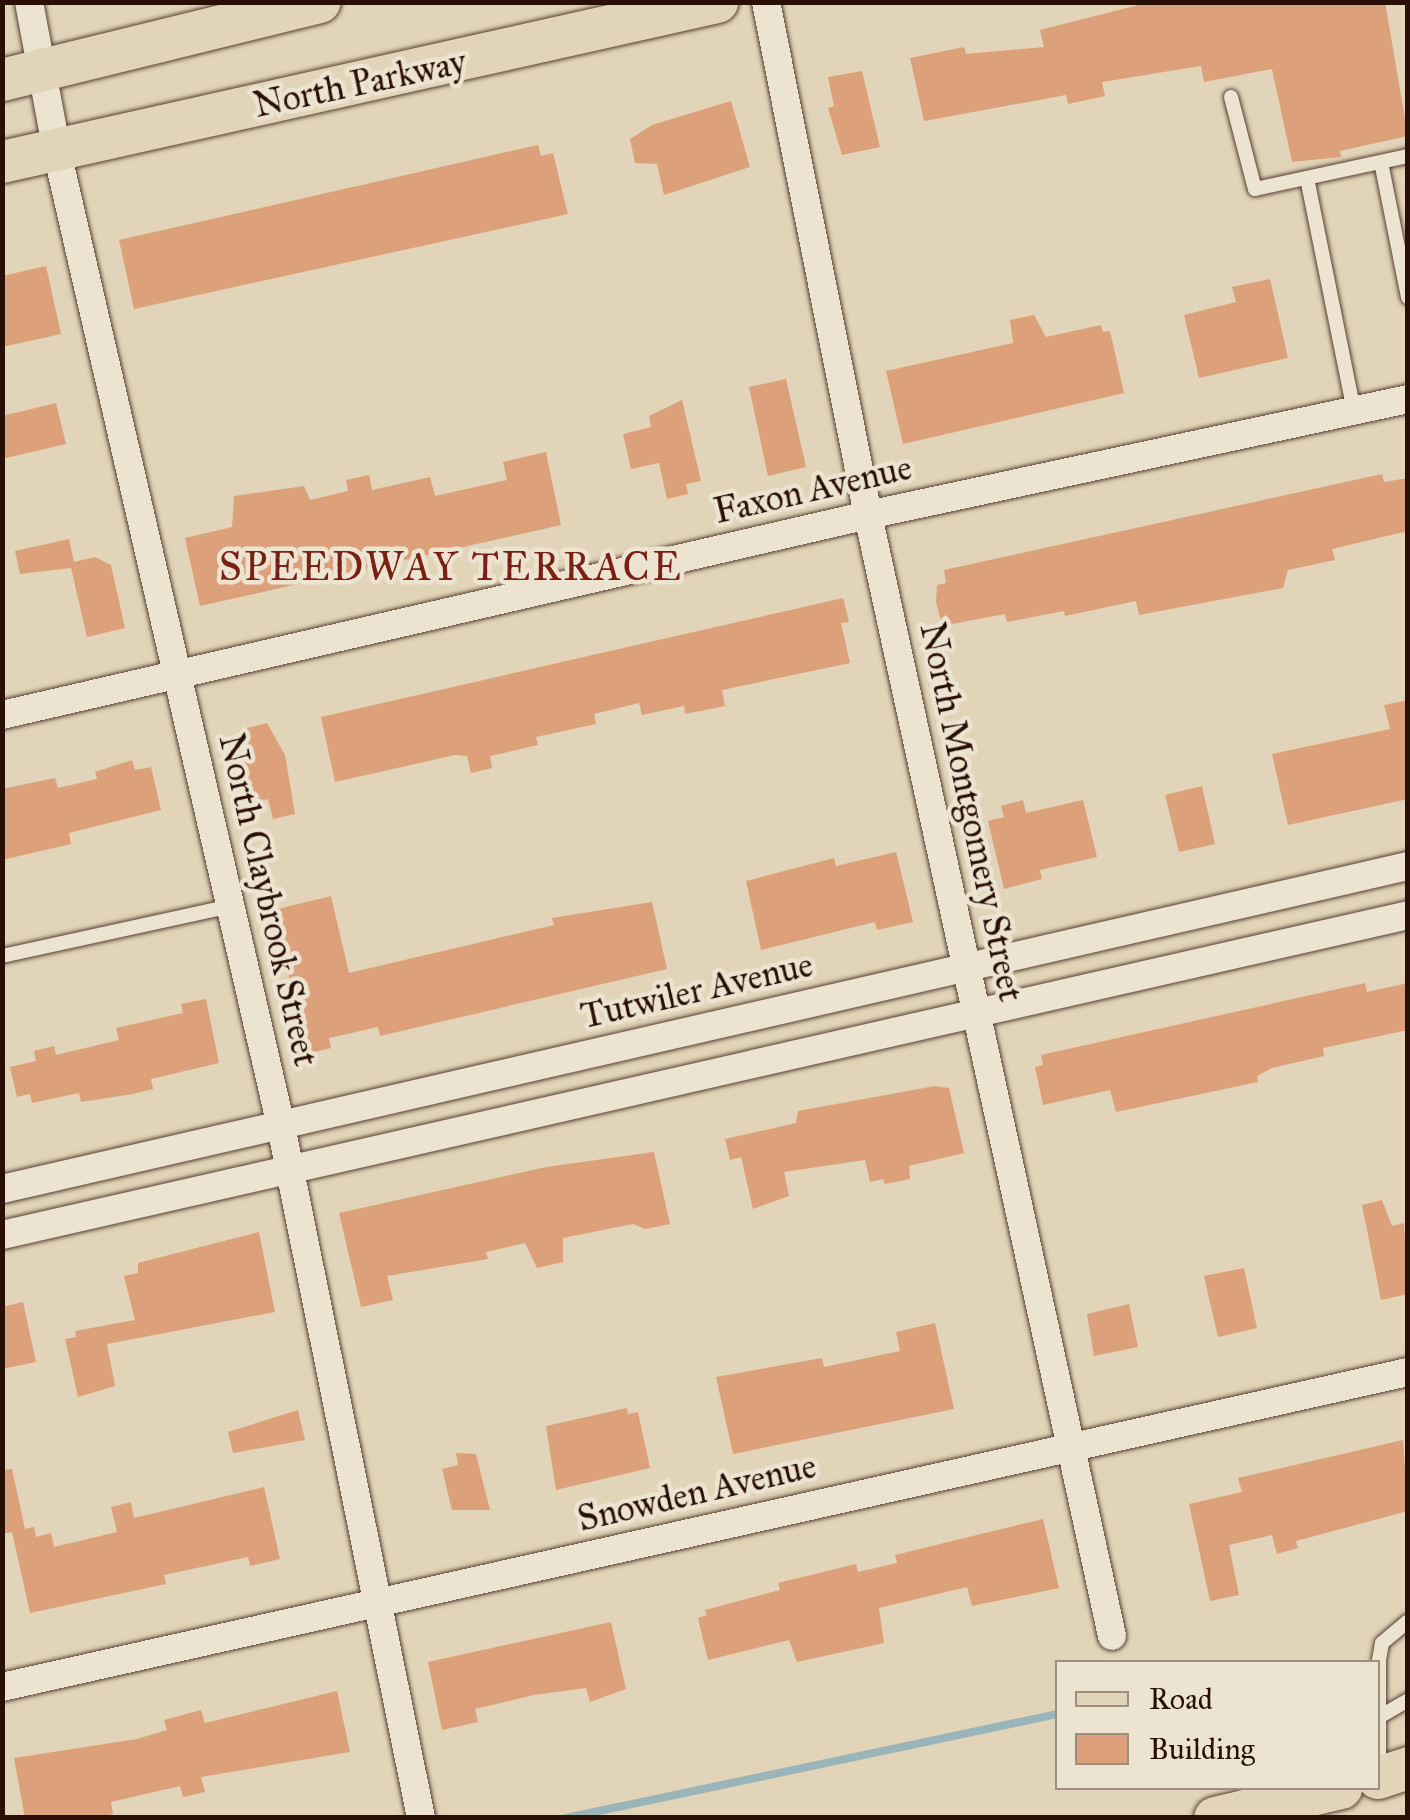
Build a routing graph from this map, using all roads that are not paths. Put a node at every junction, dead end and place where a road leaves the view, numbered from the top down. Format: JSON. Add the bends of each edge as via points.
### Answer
{"nodes":[{"id":1,"x":29,"y":2,"type":"edge"},
{"id":2,"x":320,"y":2,"type":"edge"},
{"id":3,"x":717,"y":2,"type":"edge"},
{"id":4,"x":766,"y":2,"type":"edge"},
{"id":5,"x":16,"y":74,"type":"edge"},
{"id":6,"x":1231,"y":97,"type":"dead end"},
{"id":7,"x":57,"y":152,"type":"junction"},
{"id":8,"x":1408,"y":156,"type":"edge"},
{"id":9,"x":1381,"y":162,"type":"junction"},
{"id":10,"x":2,"y":165,"type":"edge"},
{"id":11,"x":1307,"y":178,"type":"junction"},
{"id":12,"x":1408,"y":296,"type":"edge"},
{"id":13,"x":1408,"y":399,"type":"edge"},
{"id":14,"x":1354,"y":411,"type":"junction"},
{"id":15,"x":868,"y":515,"type":"junction"},
{"id":16,"x":178,"y":674,"type":"junction"},
{"id":17,"x":2,"y":715,"type":"edge"},
{"id":18,"x":1408,"y":866,"type":"edge"},
{"id":19,"x":231,"y":906,"type":"junction"},
{"id":20,"x":1408,"y":914,"type":"edge"},
{"id":21,"x":2,"y":956,"type":"edge"},
{"id":22,"x":966,"y":967,"type":"junction"},
{"id":23,"x":976,"y":1011,"type":"junction"},
{"id":24,"x":282,"y":1126,"type":"junction"},
{"id":25,"x":290,"y":1170,"type":"junction"},
{"id":26,"x":2,"y":1189,"type":"edge"},
{"id":27,"x":2,"y":1235,"type":"edge"},
{"id":28,"x":1408,"y":1372,"type":"edge"},
{"id":29,"x":1070,"y":1448,"type":"junction"},
{"id":30,"x":378,"y":1602,"type":"junction"},
{"id":31,"x":1408,"y":1621,"type":"edge"},
{"id":32,"x":1112,"y":1636,"type":"dead end"},
{"id":33,"x":2,"y":1687,"type":"edge"},
{"id":34,"x":1380,"y":1693,"type":"edge"},
{"id":35,"x":1408,"y":1700,"type":"edge"},
{"id":36,"x":1380,"y":1717,"type":"edge"},
{"id":37,"x":1339,"y":1790,"type":"edge"},
{"id":38,"x":1275,"y":1811,"type":"edge"},
{"id":39,"x":422,"y":1818,"type":"edge"},
{"id":40,"x":1215,"y":1818,"type":"edge"}],
"edges":[{"from":1,"to":5,"type":"street","name":"North Claybrook Street"},
{"from":2,"to":5,"type":"main road"},
{"from":3,"to":7,"type":"main road","name":"North Parkway"},
{"from":4,"to":15,"type":"street","name":"North Montgomery Street"},
{"from":5,"to":7,"type":"street","name":"North Claybrook Street"},
{"from":6,"to":11,"type":"lane","via":[[1255,190]]},
{"from":7,"to":10,"type":"main road","name":"North Parkway"},
{"from":7,"to":16,"type":"street","name":"North Claybrook Street"},
{"from":8,"to":9,"type":"lane"},
{"from":9,"to":11,"type":"lane"},
{"from":9,"to":12,"type":"lane"},
{"from":11,"to":14,"type":"lane"},
{"from":13,"to":14,"type":"street","name":"Faxon Avenue"},
{"from":14,"to":15,"type":"street","name":"Faxon Avenue"},
{"from":15,"to":16,"type":"street","name":"Faxon Avenue"},
{"from":15,"to":22,"type":"street","name":"North Montgomery Street"},
{"from":16,"to":17,"type":"street","name":"Faxon Avenue"},
{"from":16,"to":19,"type":"street","name":"North Claybrook Street"},
{"from":18,"to":22,"type":"street","name":"Tutwiler Avenue"},
{"from":19,"to":21,"type":"lane"},
{"from":19,"to":24,"type":"street","name":"North Claybrook Street"},
{"from":20,"to":23,"type":"street"},
{"from":22,"to":23,"type":"street","name":"North Montgomery Street"},
{"from":22,"to":24,"type":"street","name":"Tutwiler Avenue"},
{"from":23,"to":25,"type":"street"},
{"from":23,"to":29,"type":"street","name":"North Montgomery Street"},
{"from":24,"to":25,"type":"street","name":"North Claybrook Street"},
{"from":24,"to":26,"type":"street","name":"Tutwiler Avenue"},
{"from":25,"to":27,"type":"street"},
{"from":25,"to":30,"type":"street","name":"North Claybrook Street"},
{"from":28,"to":29,"type":"street","name":"Snowden Avenue"},
{"from":29,"to":30,"type":"street","name":"Snowden Avenue"},
{"from":29,"to":32,"type":"street","name":"North Montgomery Street"},
{"from":30,"to":33,"type":"street","name":"Snowden Avenue"},
{"from":30,"to":39,"type":"street","name":"North Claybrook Street"},
{"from":31,"to":34,"type":"lane","via":[[1382,1643]]},
{"from":35,"to":36,"type":"lane"},
{"from":37,"to":38,"type":"main road"},
{"from":38,"to":40,"type":"main road"}]}
